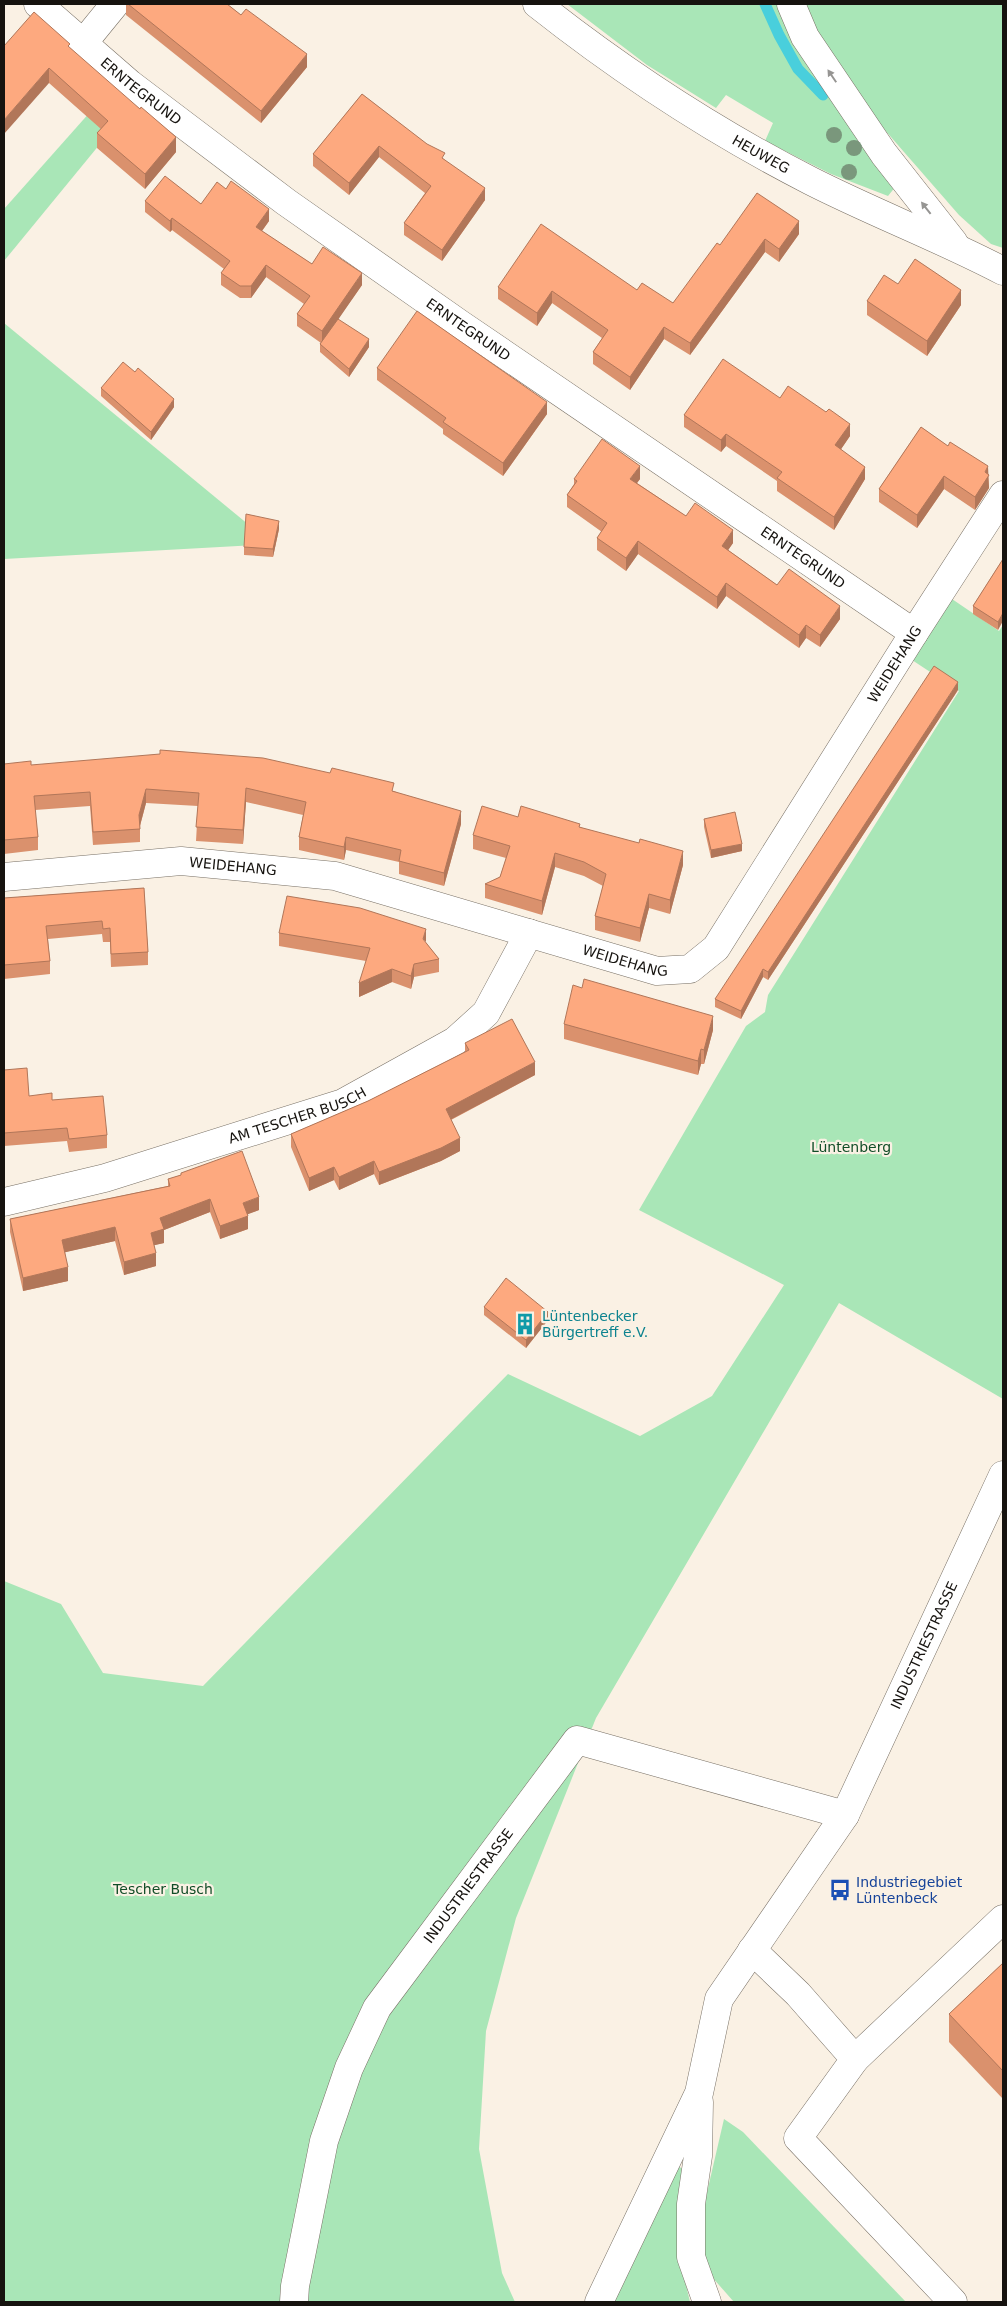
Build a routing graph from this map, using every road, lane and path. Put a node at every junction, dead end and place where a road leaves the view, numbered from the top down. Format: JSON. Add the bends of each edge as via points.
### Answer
{"nodes":[{"id":1,"x":38,"y":4,"type":"edge"},
{"id":2,"x":115,"y":4,"type":"edge"},
{"id":3,"x":537,"y":4,"type":"edge"},
{"id":4,"x":791,"y":4,"type":"edge"},
{"id":5,"x":84,"y":42,"type":"junction"},
{"id":6,"x":957,"y":246,"type":"junction"},
{"id":7,"x":1003,"y":271,"type":"edge"},
{"id":8,"x":1003,"y":495,"type":"edge"},
{"id":9,"x":914,"y":633,"type":"junction"},
{"id":10,"x":4,"y":877,"type":"edge"},
{"id":11,"x":529,"y":933,"type":"junction"},
{"id":12,"x":4,"y":1202,"type":"edge"},
{"id":13,"x":1003,"y":1475,"type":"edge"},
{"id":14,"x":845,"y":1815,"type":"junction"},
{"id":15,"x":1003,"y":1919,"type":"edge"},
{"id":16,"x":752,"y":1950,"type":"junction"},
{"id":17,"x":855,"y":2059,"type":"junction"},
{"id":18,"x":699,"y":2093,"type":"junction"},
{"id":19,"x":294,"y":2302,"type":"edge"},
{"id":20,"x":599,"y":2302,"type":"edge"},
{"id":21,"x":707,"y":2302,"type":"edge"},
{"id":22,"x":953,"y":2302,"type":"edge"}],
"edges":[{"from":1,"to":5,"type":"street","name":"ERNTEGRUND"},
{"from":2,"to":5,"type":"street"},
{"from":3,"to":6,"type":"street","name":"HEUWEG","via":[[582,40],[684,111],[811,182]]},
{"from":6,"to":4,"type":"street","one_way":true,"via":[[884,154],[805,37]]},
{"from":5,"to":9,"type":"street","name":"ERNTEGRUND","via":[[130,84],[286,202]]},
{"from":6,"to":7,"type":"street","name":"HEUWEG"},
{"from":8,"to":9,"type":"street","name":"WEIDEHANG"},
{"from":9,"to":11,"type":"street","name":"WEIDEHANG","via":[[716,948],[690,969],[657,971]]},
{"from":10,"to":11,"type":"street","name":"WEIDEHANG","via":[[181,861],[335,876]]},
{"from":11,"to":12,"type":"street","name":"AM TESCHER BUSCH","via":[[480,1019],[455,1041],[343,1103],[106,1178]]},
{"from":13,"to":14,"type":"street","name":"INDUSTRIESTRASSE"},
{"from":14,"to":16,"type":"street","name":"INDUSTRIESTRASSE"},
{"from":14,"to":19,"type":"street","name":"INDUSTRIESTRASSE","via":[[577,1740],[377,2008],[349,2068],[324,2141]]},
{"from":15,"to":17,"type":"street"},
{"from":16,"to":17,"type":"street","via":[[798,1994]]},
{"from":16,"to":18,"type":"street","name":"INDUSTRIESTRASSE","via":[[719,1999]]},
{"from":17,"to":22,"type":"street","via":[[798,2138]]},
{"from":18,"to":20,"type":"street"},
{"from":18,"to":21,"type":"street","via":[[698,2156],[690,2204],[691,2257]]}]}
